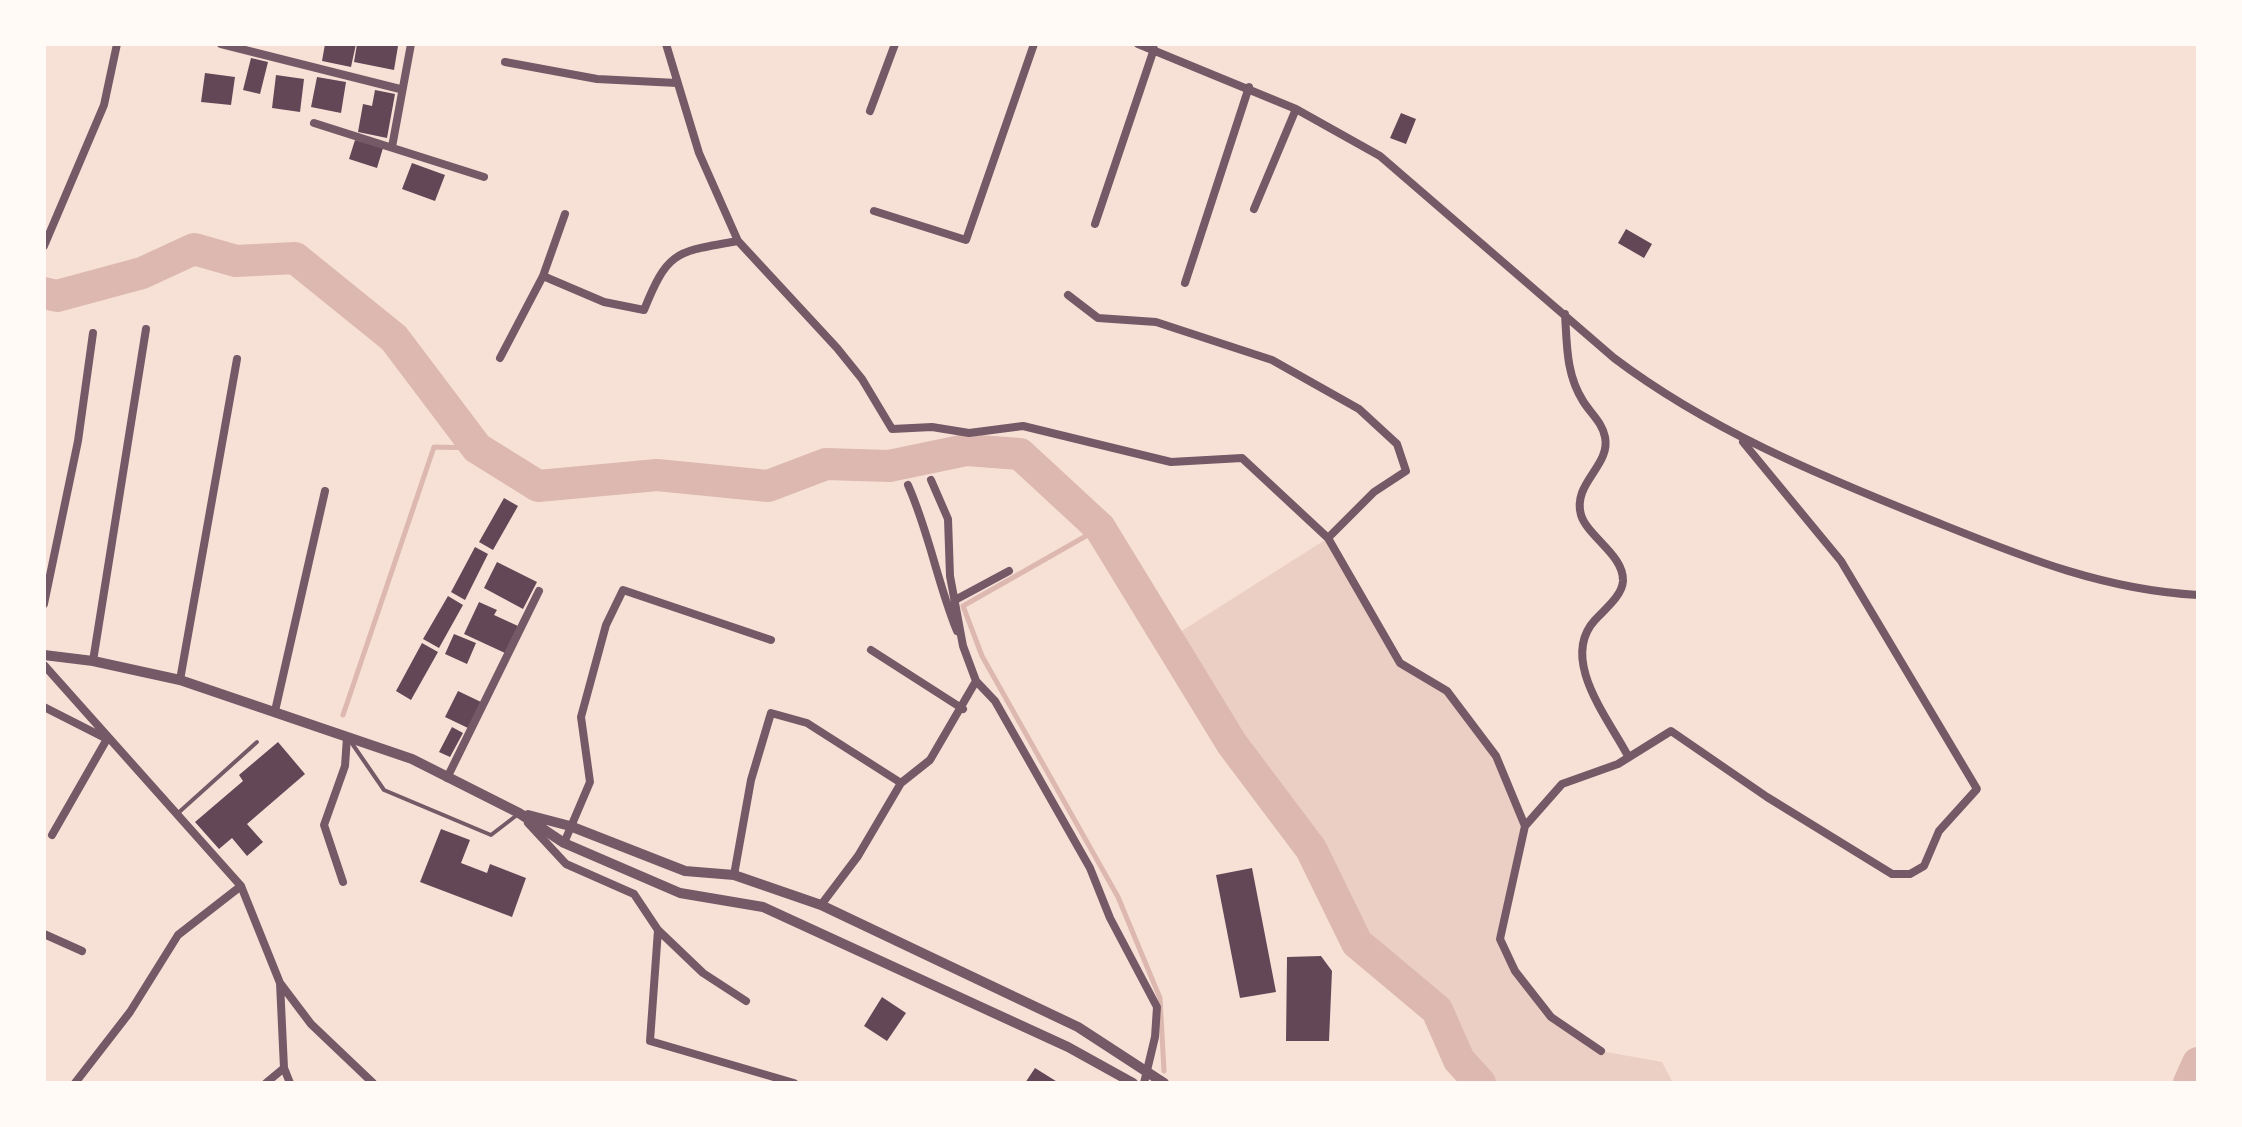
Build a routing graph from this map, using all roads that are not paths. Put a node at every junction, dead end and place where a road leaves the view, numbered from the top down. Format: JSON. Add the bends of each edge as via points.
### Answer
{"nodes":[{"id":1,"x":117,"y":44,"type":"edge"},
{"id":2,"x":221,"y":44,"type":"edge"},
{"id":3,"x":411,"y":44,"type":"edge"},
{"id":4,"x":666,"y":44,"type":"edge"},
{"id":5,"x":895,"y":44,"type":"edge"},
{"id":6,"x":1034,"y":44,"type":"edge"},
{"id":7,"x":1138,"y":44,"type":"edge"},
{"id":8,"x":1154,"y":49,"type":"junction"},
{"id":9,"x":505,"y":62,"type":"dead end"},
{"id":10,"x":677,"y":83,"type":"junction"},
{"id":11,"x":1249,"y":87,"type":"junction"},
{"id":12,"x":400,"y":89,"type":"junction"},
{"id":13,"x":1296,"y":109,"type":"junction"},
{"id":14,"x":870,"y":111,"type":"dead end"},
{"id":15,"x":314,"y":123,"type":"dead end"},
{"id":16,"x":392,"y":147,"type":"junction"},
{"id":17,"x":484,"y":177,"type":"dead end"},
{"id":18,"x":1254,"y":209,"type":"dead end"},
{"id":19,"x":874,"y":211,"type":"dead end"},
{"id":20,"x":565,"y":214,"type":"dead end"},
{"id":21,"x":1095,"y":224,"type":"dead end"},
{"id":22,"x":738,"y":241,"type":"junction"},
{"id":23,"x":44,"y":246,"type":"edge"},
{"id":24,"x":543,"y":276,"type":"junction"},
{"id":25,"x":1185,"y":283,"type":"dead end"},
{"id":26,"x":1068,"y":295,"type":"dead end"},
{"id":27,"x":1565,"y":314,"type":"junction"},
{"id":28,"x":146,"y":329,"type":"dead end"},
{"id":29,"x":93,"y":333,"type":"dead end"},
{"id":30,"x":500,"y":358,"type":"dead end"},
{"id":31,"x":237,"y":359,"type":"dead end"},
{"id":32,"x":1740,"y":438,"type":"junction"},
{"id":33,"x":931,"y":480,"type":"dead end"},
{"id":34,"x":908,"y":485,"type":"dead end"},
{"id":35,"x":325,"y":491,"type":"dead end"},
{"id":36,"x":1328,"y":538,"type":"junction"},
{"id":37,"x":1009,"y":571,"type":"dead end"},
{"id":38,"x":539,"y":591,"type":"dead end"},
{"id":39,"x":2198,"y":595,"type":"edge"},
{"id":40,"x":955,"y":600,"type":"junction"},
{"id":41,"x":44,"y":604,"type":"edge"},
{"id":42,"x":771,"y":640,"type":"dead end"},
{"id":43,"x":963,"y":646,"type":"junction"},
{"id":44,"x":871,"y":650,"type":"dead end"},
{"id":45,"x":44,"y":655,"type":"edge"},
{"id":46,"x":93,"y":661,"type":"junction"},
{"id":47,"x":44,"y":665,"type":"edge"},
{"id":48,"x":180,"y":680,"type":"junction"},
{"id":49,"x":976,"y":681,"type":"junction"},
{"id":50,"x":44,"y":707,"type":"edge"},
{"id":51,"x":963,"y":709,"type":"junction"},
{"id":52,"x":275,"y":711,"type":"junction"},
{"id":53,"x":347,"y":737,"type":"junction"},
{"id":54,"x":107,"y":739,"type":"junction"},
{"id":55,"x":257,"y":742,"type":"dead end"},
{"id":56,"x":1628,"y":756,"type":"junction"},
{"id":57,"x":447,"y":778,"type":"junction"},
{"id":58,"x":901,"y":783,"type":"junction"},
{"id":59,"x":519,"y":813,"type":"junction"},
{"id":60,"x":177,"y":814,"type":"junction"},
{"id":61,"x":570,"y":826,"type":"junction"},
{"id":62,"x":1525,"y":826,"type":"junction"},
{"id":63,"x":52,"y":835,"type":"dead end"},
{"id":64,"x":564,"y":843,"type":"junction"},
{"id":65,"x":734,"y":875,"type":"junction"},
{"id":66,"x":343,"y":882,"type":"dead end"},
{"id":67,"x":241,"y":886,"type":"junction"},
{"id":68,"x":821,"y":905,"type":"junction"},
{"id":69,"x":658,"y":930,"type":"junction"},
{"id":70,"x":44,"y":934,"type":"edge"},
{"id":71,"x":82,"y":951,"type":"dead end"},
{"id":72,"x":280,"y":983,"type":"junction"},
{"id":73,"x":746,"y":1001,"type":"dead end"},
{"id":74,"x":1601,"y":1051,"type":"dead end"},
{"id":75,"x":284,"y":1068,"type":"junction"},
{"id":76,"x":1147,"y":1070,"type":"junction"},
{"id":77,"x":75,"y":1083,"type":"edge"},
{"id":78,"x":266,"y":1083,"type":"edge"},
{"id":79,"x":290,"y":1083,"type":"edge"},
{"id":80,"x":373,"y":1083,"type":"edge"},
{"id":81,"x":794,"y":1083,"type":"edge"},
{"id":82,"x":1133,"y":1083,"type":"edge"},
{"id":83,"x":1144,"y":1083,"type":"edge"},
{"id":84,"x":1164,"y":1083,"type":"edge"}],
"edges":[{"from":1,"to":23,"type":"street","via":[[104,105]]},
{"from":2,"to":12,"type":"street"},
{"from":3,"to":12,"type":"street"},
{"from":4,"to":10,"type":"street"},
{"from":5,"to":14,"type":"street"},
{"from":6,"to":19,"type":"street","via":[[966,240]]},
{"from":7,"to":8,"type":"street"},
{"from":8,"to":11,"type":"street"},
{"from":8,"to":21,"type":"street"},
{"from":9,"to":10,"type":"street","via":[[597,79]]},
{"from":10,"to":22,"type":"street","via":[[699,153]]},
{"from":11,"to":13,"type":"street"},
{"from":11,"to":25,"type":"street"},
{"from":12,"to":16,"type":"street"},
{"from":13,"to":18,"type":"street"},
{"from":13,"to":27,"type":"street","via":[[1380,156]]},
{"from":15,"to":16,"type":"street"},
{"from":16,"to":17,"type":"street"},
{"from":20,"to":24,"type":"street"},
{"from":22,"to":24,"type":"street","via":[[676,254],[658,275],[644,310],[604,302]]},
{"from":22,"to":36,"type":"street","via":[[837,348],[892,429],[932,427],[969,433],[1023,426],[1171,462],[1242,458]]},
{"from":24,"to":30,"type":"street"},
{"from":26,"to":36,"type":"street","via":[[1098,318],[1156,322],[1272,360],[1359,409],[1397,444],[1406,471],[1374,492]]},
{"from":27,"to":32,"type":"street","via":[[1654,388]]},
{"from":27,"to":56,"type":"street","via":[[1568,367],[1605,437],[1606,452],[1578,502],[1582,519],[1619,566],[1623,580],[1579,648],[1583,668]]},
{"from":28,"to":46,"type":"street"},
{"from":29,"to":41,"type":"street","via":[[78,441]]},
{"from":31,"to":48,"type":"street"},
{"from":32,"to":39,"type":"street","via":[[2052,568],[2138,590]]},
{"from":32,"to":56,"type":"street","via":[[1841,561],[1977,789],[1939,831],[1924,866],[1910,874],[1892,874],[1671,731]]},
{"from":33,"to":40,"type":"street","via":[[948,519]]},
{"from":34,"to":43,"type":"street"},
{"from":35,"to":52,"type":"street"},
{"from":36,"to":62,"type":"street","via":[[1400,663],[1447,691],[1496,756]]},
{"from":37,"to":40,"type":"street"},
{"from":38,"to":57,"type":"street"},
{"from":40,"to":43,"type":"street"},
{"from":42,"to":61,"type":"street","via":[[623,590],[606,625],[581,717],[590,782]]},
{"from":43,"to":49,"type":"street"},
{"from":44,"to":51,"type":"street"},
{"from":45,"to":46,"type":"street"},
{"from":46,"to":48,"type":"street"},
{"from":47,"to":54,"type":"street"},
{"from":48,"to":52,"type":"street"},
{"from":49,"to":51,"type":"street"},
{"from":49,"to":76,"type":"street","via":[[995,701],[1090,868],[1129,956],[1149,986],[1157,1007]]},
{"from":50,"to":54,"type":"street"},
{"from":51,"to":58,"type":"street","via":[[930,760]]},
{"from":52,"to":53,"type":"street"},
{"from":53,"to":57,"type":"street","via":[[412,759]]},
{"from":53,"to":59,"type":"lane","via":[[384,790],[491,835]]},
{"from":53,"to":66,"type":"street","via":[[345,766],[324,825]]},
{"from":54,"to":60,"type":"street"},
{"from":54,"to":63,"type":"street"},
{"from":55,"to":60,"type":"lane"},
{"from":56,"to":62,"type":"street","via":[[1562,784]]},
{"from":57,"to":59,"type":"street"},
{"from":58,"to":65,"type":"street","via":[[807,723],[771,713],[751,780]]},
{"from":58,"to":68,"type":"street","via":[[858,856]]},
{"from":59,"to":61,"type":"street"},
{"from":59,"to":64,"type":"street"},
{"from":59,"to":69,"type":"street","via":[[566,864],[634,894]]},
{"from":60,"to":67,"type":"street"},
{"from":61,"to":64,"type":"street"},
{"from":61,"to":65,"type":"street","via":[[685,871]]},
{"from":62,"to":74,"type":"street","via":[[1500,939],[1515,971],[1551,1017]]},
{"from":64,"to":82,"type":"street","via":[[680,893],[763,907],[1068,1047]]},
{"from":65,"to":68,"type":"street"},
{"from":67,"to":72,"type":"street"},
{"from":67,"to":77,"type":"street","via":[[178,935],[130,1012]]},
{"from":68,"to":76,"type":"street","via":[[1078,1027]]},
{"from":69,"to":73,"type":"street","via":[[703,973]]},
{"from":69,"to":81,"type":"street","via":[[650,1041]]},
{"from":70,"to":71,"type":"street"},
{"from":72,"to":75,"type":"street"},
{"from":72,"to":80,"type":"street","via":[[311,1024]]},
{"from":75,"to":78,"type":"street"},
{"from":75,"to":79,"type":"street"},
{"from":76,"to":83,"type":"street"},
{"from":76,"to":84,"type":"street"}]}
